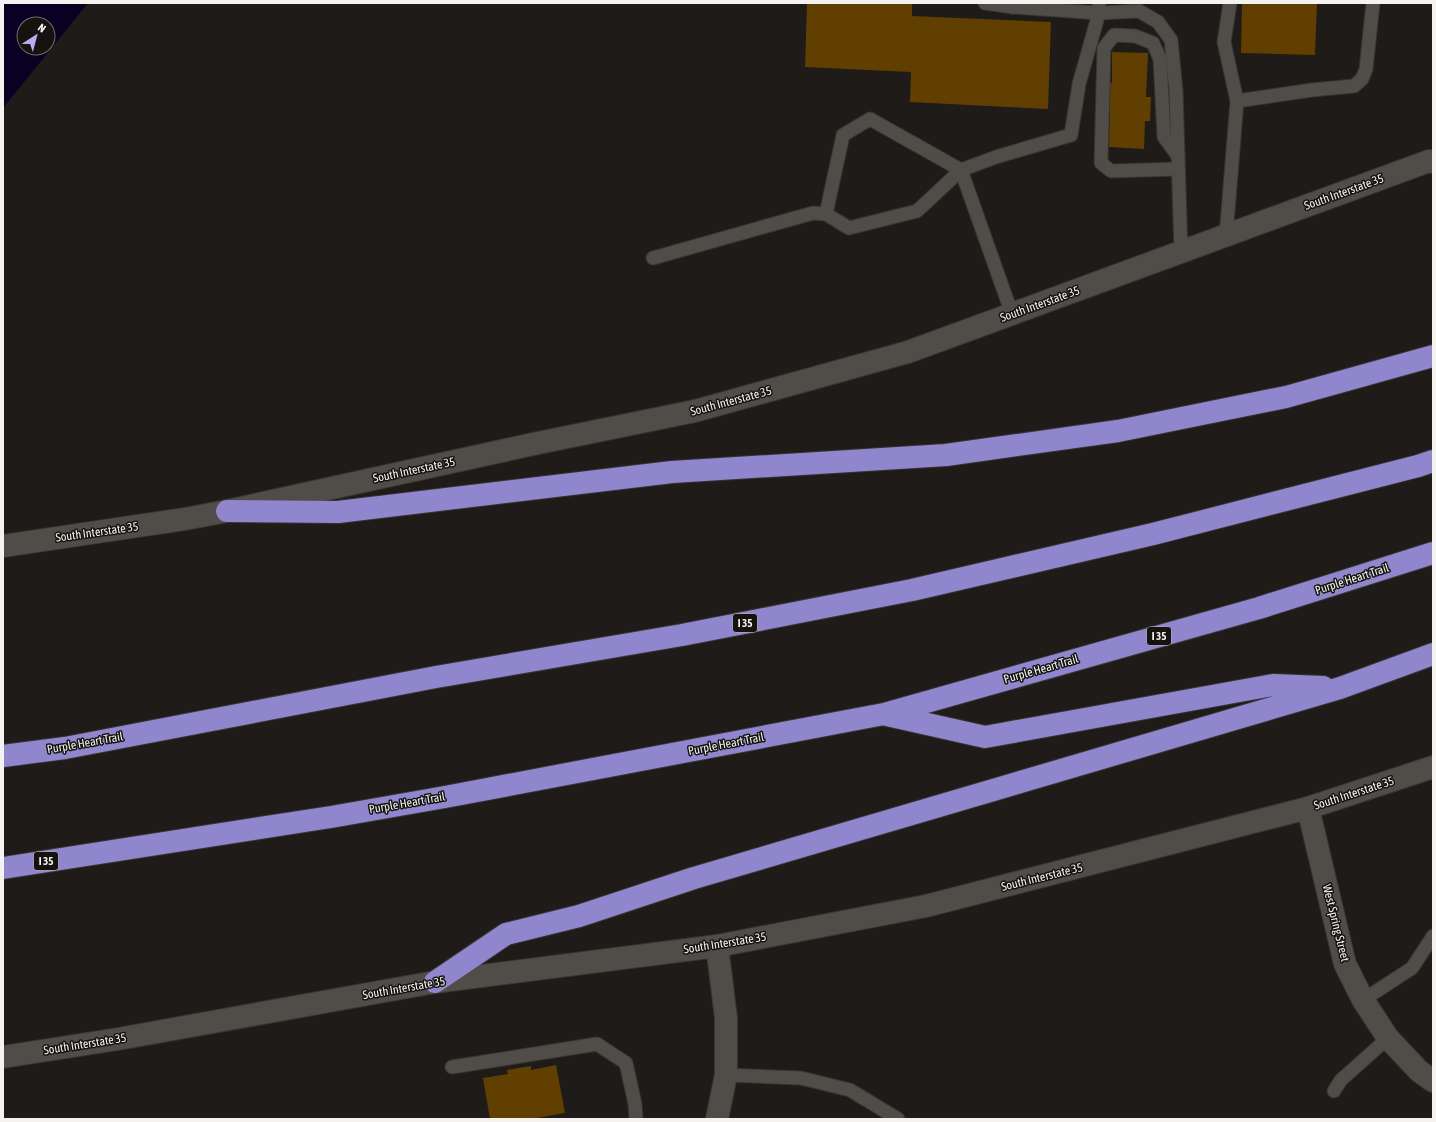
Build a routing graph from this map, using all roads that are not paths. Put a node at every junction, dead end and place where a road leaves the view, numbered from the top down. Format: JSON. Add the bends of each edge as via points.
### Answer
{"nodes":[{"id":1,"x":985,"y":3,"type":"edge"},
{"id":2,"x":1230,"y":3,"type":"edge"},
{"id":3,"x":1372,"y":3,"type":"edge"},
{"id":4,"x":1012,"y":5,"type":"edge"},
{"id":5,"x":1099,"y":8,"type":"edge"},
{"id":6,"x":1237,"y":101,"type":"junction"},
{"id":7,"x":1178,"y":156,"type":"junction"},
{"id":8,"x":1432,"y":160,"type":"edge"},
{"id":9,"x":1178,"y":169,"type":"junction"},
{"id":10,"x":961,"y":170,"type":"junction"},
{"id":11,"x":826,"y":214,"type":"junction"},
{"id":12,"x":1226,"y":236,"type":"junction"},
{"id":13,"x":1181,"y":252,"type":"junction"},
{"id":14,"x":653,"y":258,"type":"dead end"},
{"id":15,"x":1012,"y":314,"type":"junction"},
{"id":16,"x":1433,"y":356,"type":"edge"},
{"id":17,"x":1433,"y":461,"type":"edge"},
{"id":18,"x":227,"y":512,"type":"junction"},
{"id":19,"x":3,"y":546,"type":"edge"},
{"id":20,"x":1433,"y":553,"type":"edge"},
{"id":21,"x":1433,"y":654,"type":"edge"},
{"id":22,"x":1340,"y":688,"type":"junction"},
{"id":23,"x":884,"y":714,"type":"junction"},
{"id":24,"x":3,"y":756,"type":"edge"},
{"id":25,"x":1433,"y":767,"type":"edge"},
{"id":26,"x":1308,"y":808,"type":"junction"},
{"id":27,"x":3,"y":868,"type":"edge"},
{"id":28,"x":1433,"y":936,"type":"edge"},
{"id":29,"x":717,"y":946,"type":"junction"},
{"id":30,"x":435,"y":982,"type":"junction"},
{"id":31,"x":1363,"y":1000,"type":"junction"},
{"id":32,"x":1388,"y":1038,"type":"junction"},
{"id":33,"x":3,"y":1057,"type":"edge"},
{"id":34,"x":452,"y":1067,"type":"dead end"},
{"id":35,"x":726,"y":1075,"type":"junction"},
{"id":36,"x":1433,"y":1081,"type":"edge"},
{"id":37,"x":1334,"y":1091,"type":"dead end"},
{"id":38,"x":636,"y":1119,"type":"edge"},
{"id":39,"x":717,"y":1119,"type":"edge"},
{"id":40,"x":898,"y":1119,"type":"edge"}],
"edges":[{"from":1,"to":4,"type":"lane"},
{"from":2,"to":6,"type":"lane","via":[[1224,42]]},
{"from":3,"to":6,"type":"lane","via":[[1366,70],[1362,79],[1354,86]]},
{"from":4,"to":5,"type":"lane"},
{"from":5,"to":7,"type":"lane","via":[[1139,11],[1158,22],[1171,40]]},
{"from":5,"to":10,"type":"lane","via":[[1079,84],[1071,135]]},
{"from":6,"to":12,"type":"lane"},
{"from":7,"to":9,"type":"lane"},
{"from":7,"to":9,"type":"lane","via":[[1164,137],[1160,60],[1153,43],[1135,36],[1114,35],[1104,48],[1101,163],[1111,171]]},
{"from":8,"to":12,"type":"main road","name":"South Interstate 35"},
{"from":9,"to":13,"type":"lane"},
{"from":10,"to":11,"type":"lane","via":[[917,211],[849,228]]},
{"from":10,"to":11,"type":"lane","via":[[870,119],[843,135]]},
{"from":10,"to":15,"type":"lane"},
{"from":11,"to":14,"type":"lane","via":[[813,212]]},
{"from":12,"to":13,"type":"main road","name":"South Interstate 35"},
{"from":13,"to":15,"type":"main road","name":"South Interstate 35"},
{"from":15,"to":18,"type":"main road","name":"South Interstate 35","via":[[908,352],[695,411]]},
{"from":16,"to":18,"type":"highway","via":[[1279,398],[1118,431],[946,455],[672,472],[338,512]]},
{"from":17,"to":24,"type":"highway","name":"Purple Heart Trail","number":"I 35","via":[[1153,534],[912,590],[682,635],[428,679],[65,748]]},
{"from":18,"to":19,"type":"main road","name":"South Interstate 35"},
{"from":20,"to":23,"type":"highway","name":"Purple Heart Trail","number":"I 35","via":[[1259,608]]},
{"from":21,"to":22,"type":"highway"},
{"from":22,"to":23,"type":"highway","via":[[1273,685],[985,737]]},
{"from":22,"to":30,"type":"highway","via":[[702,876],[580,916],[506,934]]},
{"from":23,"to":27,"type":"highway","name":"Purple Heart Trail","number":"I 35","via":[[331,817]]},
{"from":25,"to":26,"type":"main road","name":"South Interstate 35"},
{"from":26,"to":29,"type":"main road","name":"South Interstate 35","via":[[926,906]]},
{"from":26,"to":31,"type":"main road","name":"West Spring Street","via":[[1345,964]]},
{"from":28,"to":31,"type":"lane","via":[[1412,968]]},
{"from":29,"to":30,"type":"main road","name":"South Interstate 35"},
{"from":29,"to":35,"type":"main road","via":[[726,1018]]},
{"from":30,"to":33,"type":"main road","name":"South Interstate 35"},
{"from":31,"to":32,"type":"main road","name":"West Spring Street"},
{"from":32,"to":36,"type":"main road","name":"West Spring Street","via":[[1419,1071]]},
{"from":32,"to":37,"type":"lane","via":[[1341,1080]]},
{"from":34,"to":38,"type":"lane","via":[[597,1044],[626,1063]]},
{"from":35,"to":39,"type":"main road"},
{"from":35,"to":40,"type":"lane","via":[[801,1078],[850,1090]]}]}
